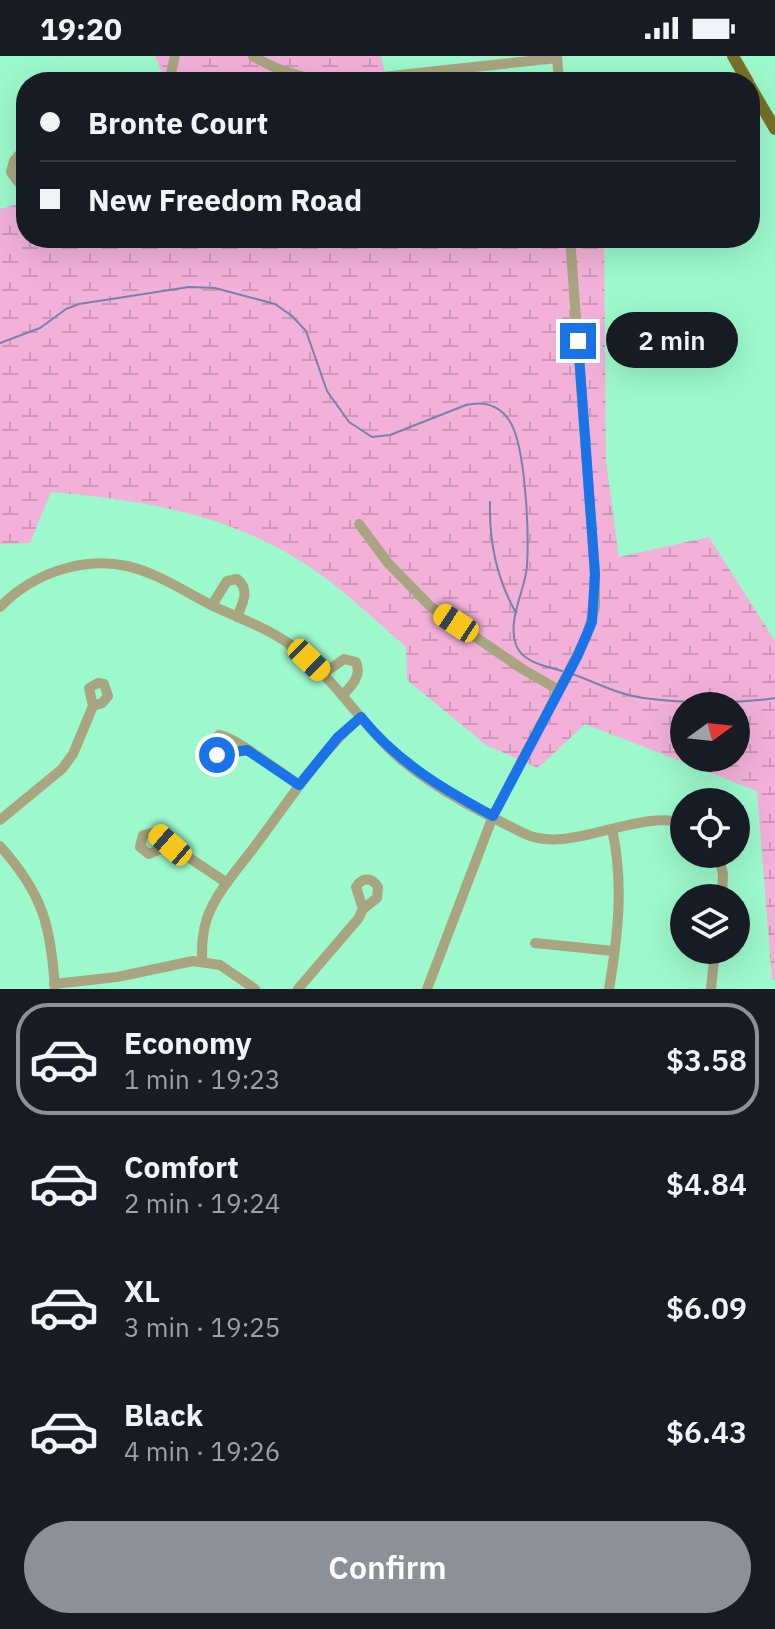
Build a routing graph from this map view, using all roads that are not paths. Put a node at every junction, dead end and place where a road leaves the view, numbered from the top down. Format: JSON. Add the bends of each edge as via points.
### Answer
{"nodes":[{"id":1,"x":253,"y":56,"type":"edge"},
{"id":2,"x":557,"y":57,"type":"edge"},
{"id":3,"x":284,"y":72,"type":"edge"},
{"id":4,"x":424,"y":72,"type":"edge"},
{"id":5,"x":760,"y":103,"type":"edge"},
{"id":6,"x":775,"y":129,"type":"edge"},
{"id":7,"x":16,"y":159,"type":"edge"},
{"id":8,"x":16,"y":179,"type":"edge"},
{"id":9,"x":571,"y":248,"type":"edge"},
{"id":10,"x":359,"y":524,"type":"dead end"},
{"id":11,"x":212,"y":605,"type":"junction"},
{"id":12,"x":0,"y":607,"type":"edge"},
{"id":13,"x":237,"y":617,"type":"junction"},
{"id":14,"x":323,"y":674,"type":"junction"},
{"id":15,"x":561,"y":687,"type":"junction"},
{"id":16,"x":343,"y":695,"type":"junction"},
{"id":17,"x":93,"y":706,"type":"dead end"},
{"id":18,"x":361,"y":717,"type":"junction"},
{"id":19,"x":247,"y":750,"type":"dead end"},
{"id":20,"x":299,"y":785,"type":"junction"},
{"id":21,"x":493,"y":816,"type":"junction"},
{"id":22,"x":0,"y":820,"type":"edge"},
{"id":23,"x":670,"y":822,"type":"edge"},
{"id":24,"x":612,"y":829,"type":"junction"},
{"id":25,"x":170,"y":845,"type":"dead end"},
{"id":26,"x":0,"y":846,"type":"edge"},
{"id":27,"x":227,"y":883,"type":"junction"},
{"id":28,"x":363,"y":909,"type":"dead end"},
{"id":29,"x":535,"y":943,"type":"dead end"},
{"id":30,"x":613,"y":951,"type":"junction"},
{"id":31,"x":202,"y":961,"type":"junction"},
{"id":32,"x":714,"y":964,"type":"edge"},
{"id":33,"x":54,"y":986,"type":"edge"},
{"id":34,"x":255,"y":989,"type":"edge"},
{"id":35,"x":298,"y":989,"type":"edge"},
{"id":36,"x":427,"y":989,"type":"edge"},
{"id":37,"x":609,"y":989,"type":"edge"},
{"id":38,"x":711,"y":989,"type":"edge"}],
"edges":[{"from":1,"to":3,"type":"street"},
{"from":2,"to":4,"type":"street"},
{"from":5,"to":6,"type":"main road"},
{"from":7,"to":8,"type":"street","via":[[11,172]]},
{"from":9,"to":15,"type":"street","via":[[595,590],[592,622]]},
{"from":10,"to":15,"type":"street","via":[[431,607],[524,670]]},
{"from":11,"to":12,"type":"street","via":[[137,569],[92,564],[48,575]]},
{"from":11,"to":13,"type":"street"},
{"from":11,"to":13,"type":"street","via":[[227,581],[237,579],[245,591]]},
{"from":13,"to":14,"type":"street","via":[[285,640]]},
{"from":14,"to":16,"type":"street"},
{"from":14,"to":16,"type":"street","via":[[344,659],[356,662],[357,678]]},
{"from":15,"to":21,"type":"street"},
{"from":16,"to":18,"type":"street"},
{"from":17,"to":22,"type":"street","via":[[62,769]]},
{"from":18,"to":20,"type":"street"},
{"from":18,"to":21,"type":"street","via":[[418,773]]},
{"from":19,"to":20,"type":"street"},
{"from":20,"to":27,"type":"street"},
{"from":21,"to":24,"type":"street","via":[[541,838]]},
{"from":21,"to":36,"type":"street"},
{"from":23,"to":24,"type":"street"},
{"from":24,"to":30,"type":"street","via":[[620,886]]},
{"from":25,"to":27,"type":"street"},
{"from":26,"to":33,"type":"street","via":[[29,881],[43,911]]},
{"from":27,"to":31,"type":"street","via":[[207,918]]},
{"from":28,"to":35,"type":"street"},
{"from":29,"to":30,"type":"street"},
{"from":30,"to":37,"type":"street"},
{"from":31,"to":33,"type":"street"},
{"from":31,"to":34,"type":"street","via":[[228,969]]},
{"from":32,"to":38,"type":"street"}]}
